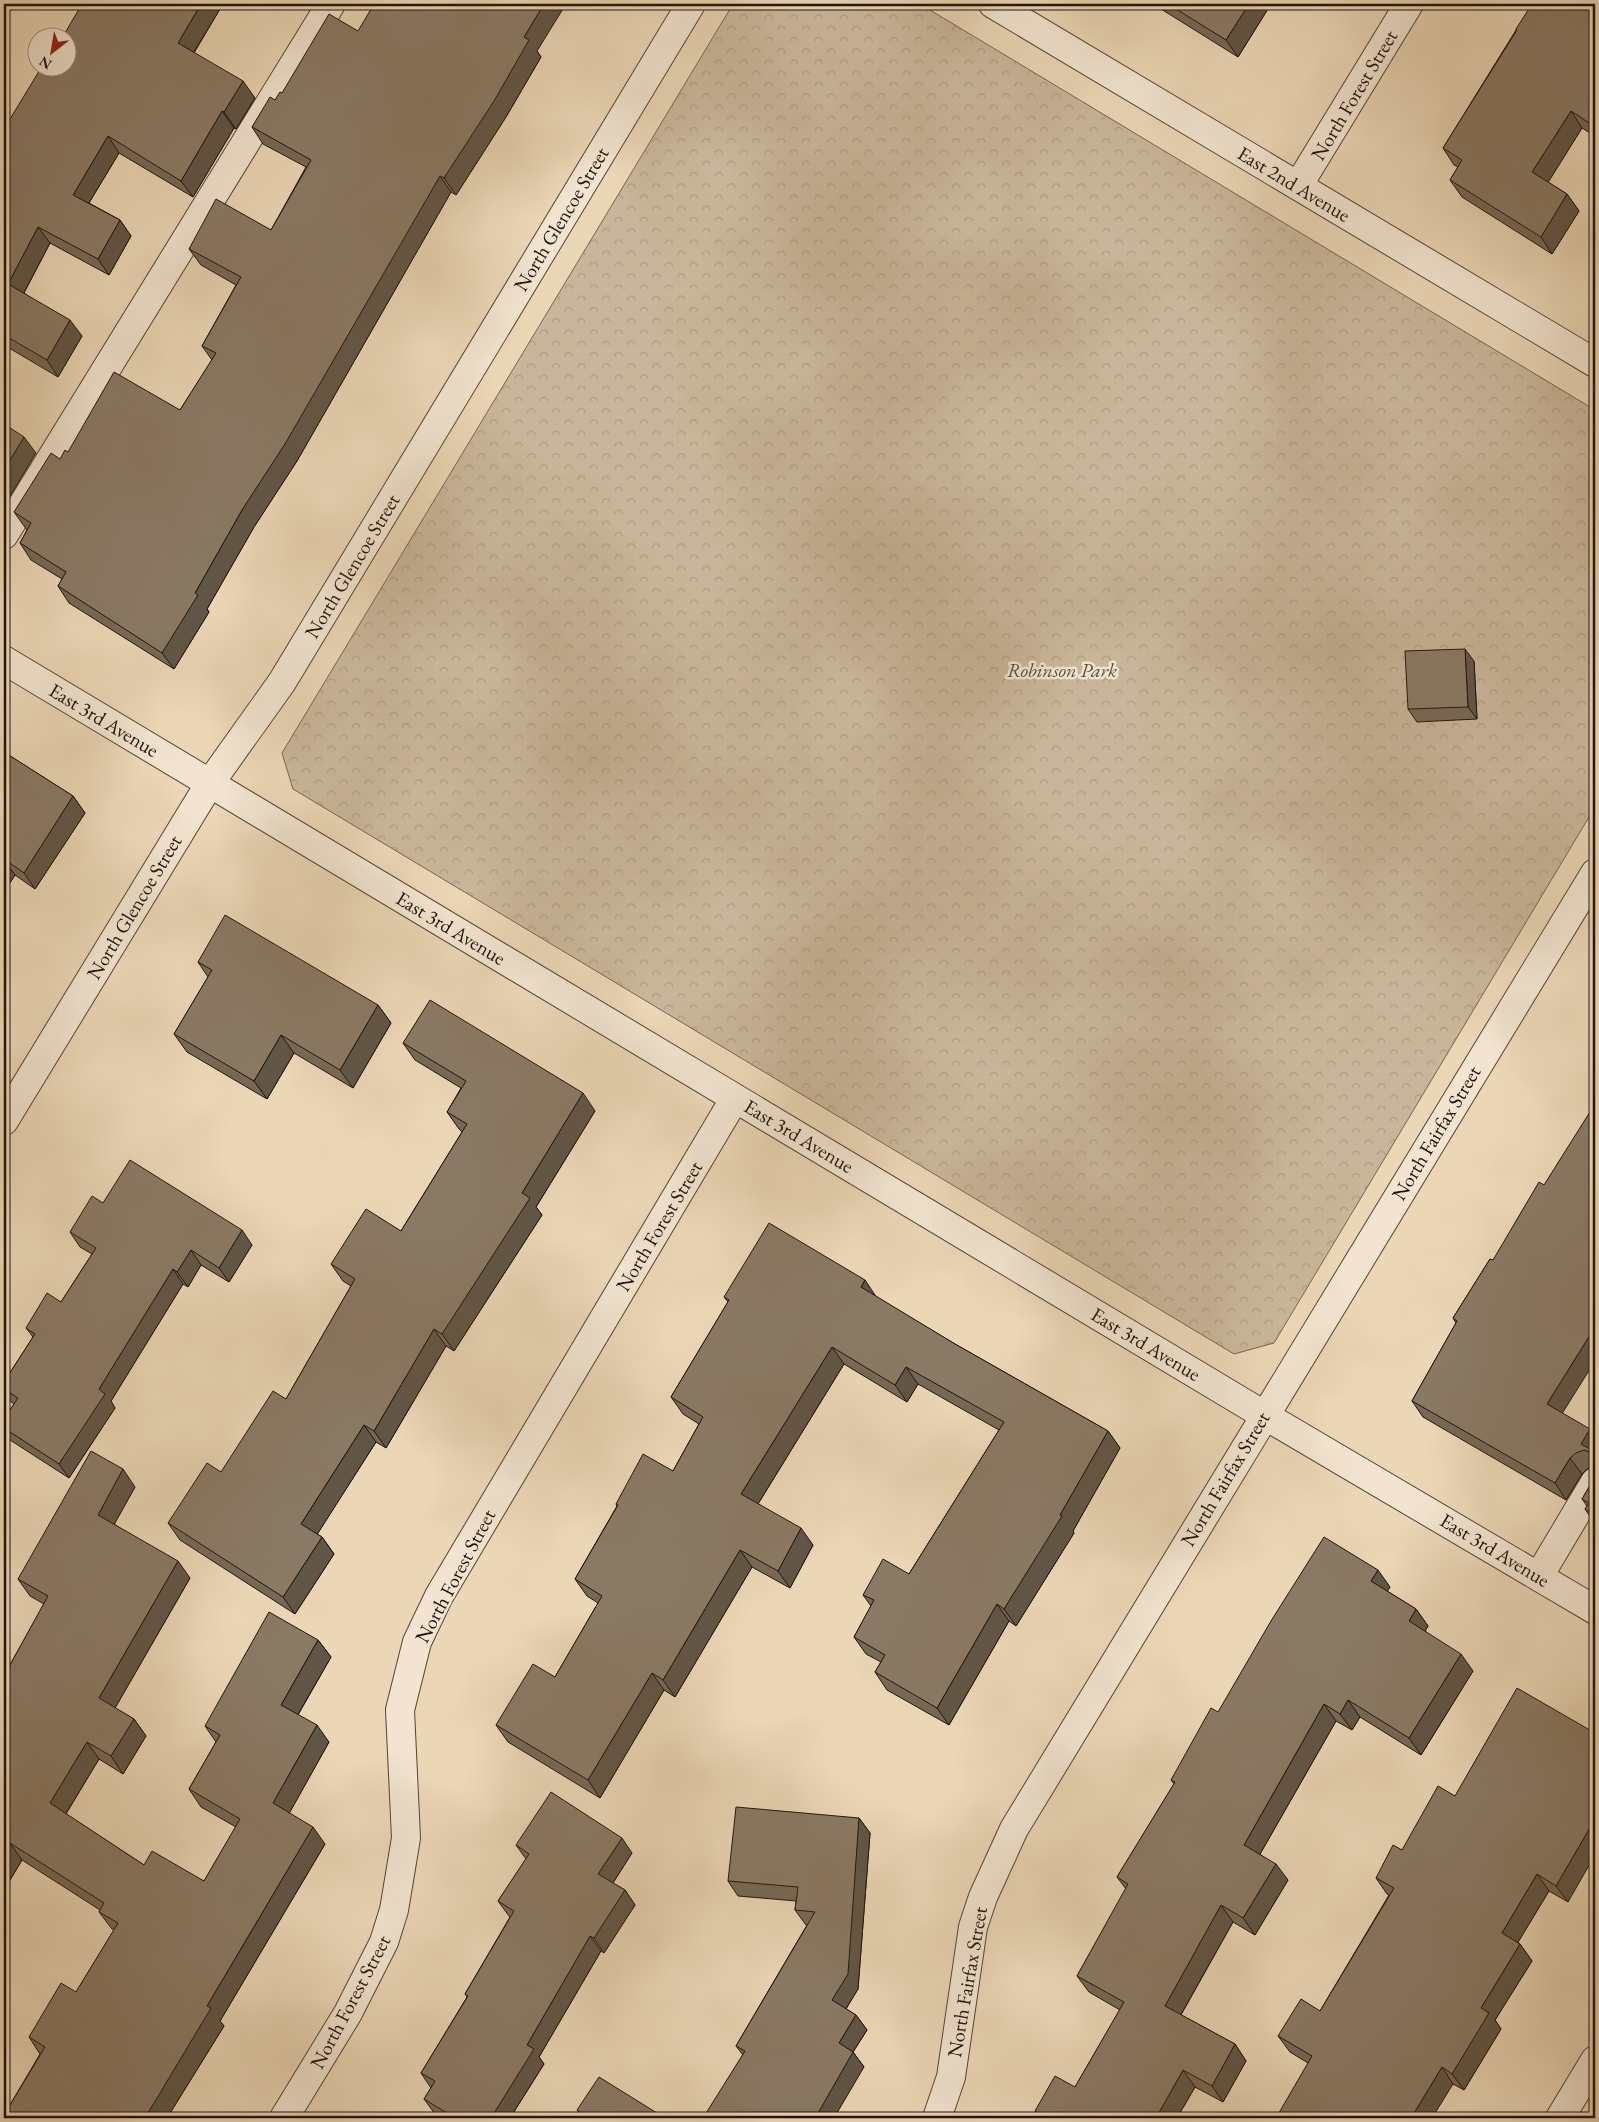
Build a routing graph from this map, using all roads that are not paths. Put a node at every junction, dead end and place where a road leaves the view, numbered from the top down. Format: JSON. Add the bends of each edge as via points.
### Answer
{"nodes":[{"id":1,"x":331,"y":4,"type":"edge"},
{"id":2,"x":691,"y":4,"type":"edge"},
{"id":3,"x":993,"y":4,"type":"edge"},
{"id":4,"x":1409,"y":4,"type":"edge"},
{"id":5,"x":1298,"y":186,"type":"junction"},
{"id":6,"x":1595,"y":363,"type":"edge"},
{"id":7,"x":4,"y":535,"type":"edge"},
{"id":8,"x":4,"y":660,"type":"edge"},
{"id":9,"x":210,"y":783,"type":"junction"},
{"id":10,"x":1595,"y":873,"type":"edge"},
{"id":11,"x":735,"y":1098,"type":"junction"},
{"id":12,"x":4,"y":1121,"type":"edge"},
{"id":13,"x":1264,"y":1415,"type":"junction"},
{"id":14,"x":1595,"y":1482,"type":"edge"},
{"id":15,"x":1539,"y":1576,"type":"junction"},
{"id":16,"x":1595,"y":1610,"type":"edge"},
{"id":17,"x":1595,"y":2060,"type":"edge"},
{"id":18,"x":284,"y":2118,"type":"edge"},
{"id":19,"x":937,"y":2118,"type":"edge"},
{"id":20,"x":1560,"y":2118,"type":"edge"}],
"edges":[{"from":1,"to":7,"type":"street"},
{"from":2,"to":9,"type":"street","name":"North Glencoe Street","via":[[282,682]]},
{"from":3,"to":5,"type":"street","name":"East 2nd Avenue"},
{"from":4,"to":5,"type":"street","name":"North Forest Street"},
{"from":5,"to":6,"type":"street","name":"East 2nd Avenue"},
{"from":8,"to":9,"type":"street","name":"East 3rd Avenue"},
{"from":9,"to":11,"type":"street","name":"East 3rd Avenue"},
{"from":9,"to":12,"type":"street","name":"North Glencoe Street"},
{"from":10,"to":13,"type":"street","name":"North Fairfax Street"},
{"from":11,"to":13,"type":"street","name":"East 3rd Avenue"},
{"from":11,"to":18,"type":"street","name":"North Forest Street","via":[[439,1596],[417,1642],[400,1710],[406,1838],[394,1910],[384,1942],[348,2013]]},
{"from":13,"to":15,"type":"street","name":"East 3rd Avenue"},
{"from":13,"to":19,"type":"street","name":"North Fairfax Street","via":[[1014,1829],[1002,1854],[973,1927],[951,2076]]},
{"from":14,"to":15,"type":"street"},
{"from":15,"to":16,"type":"street","name":"East 3rd Avenue"},
{"from":17,"to":20,"type":"street"}]}
